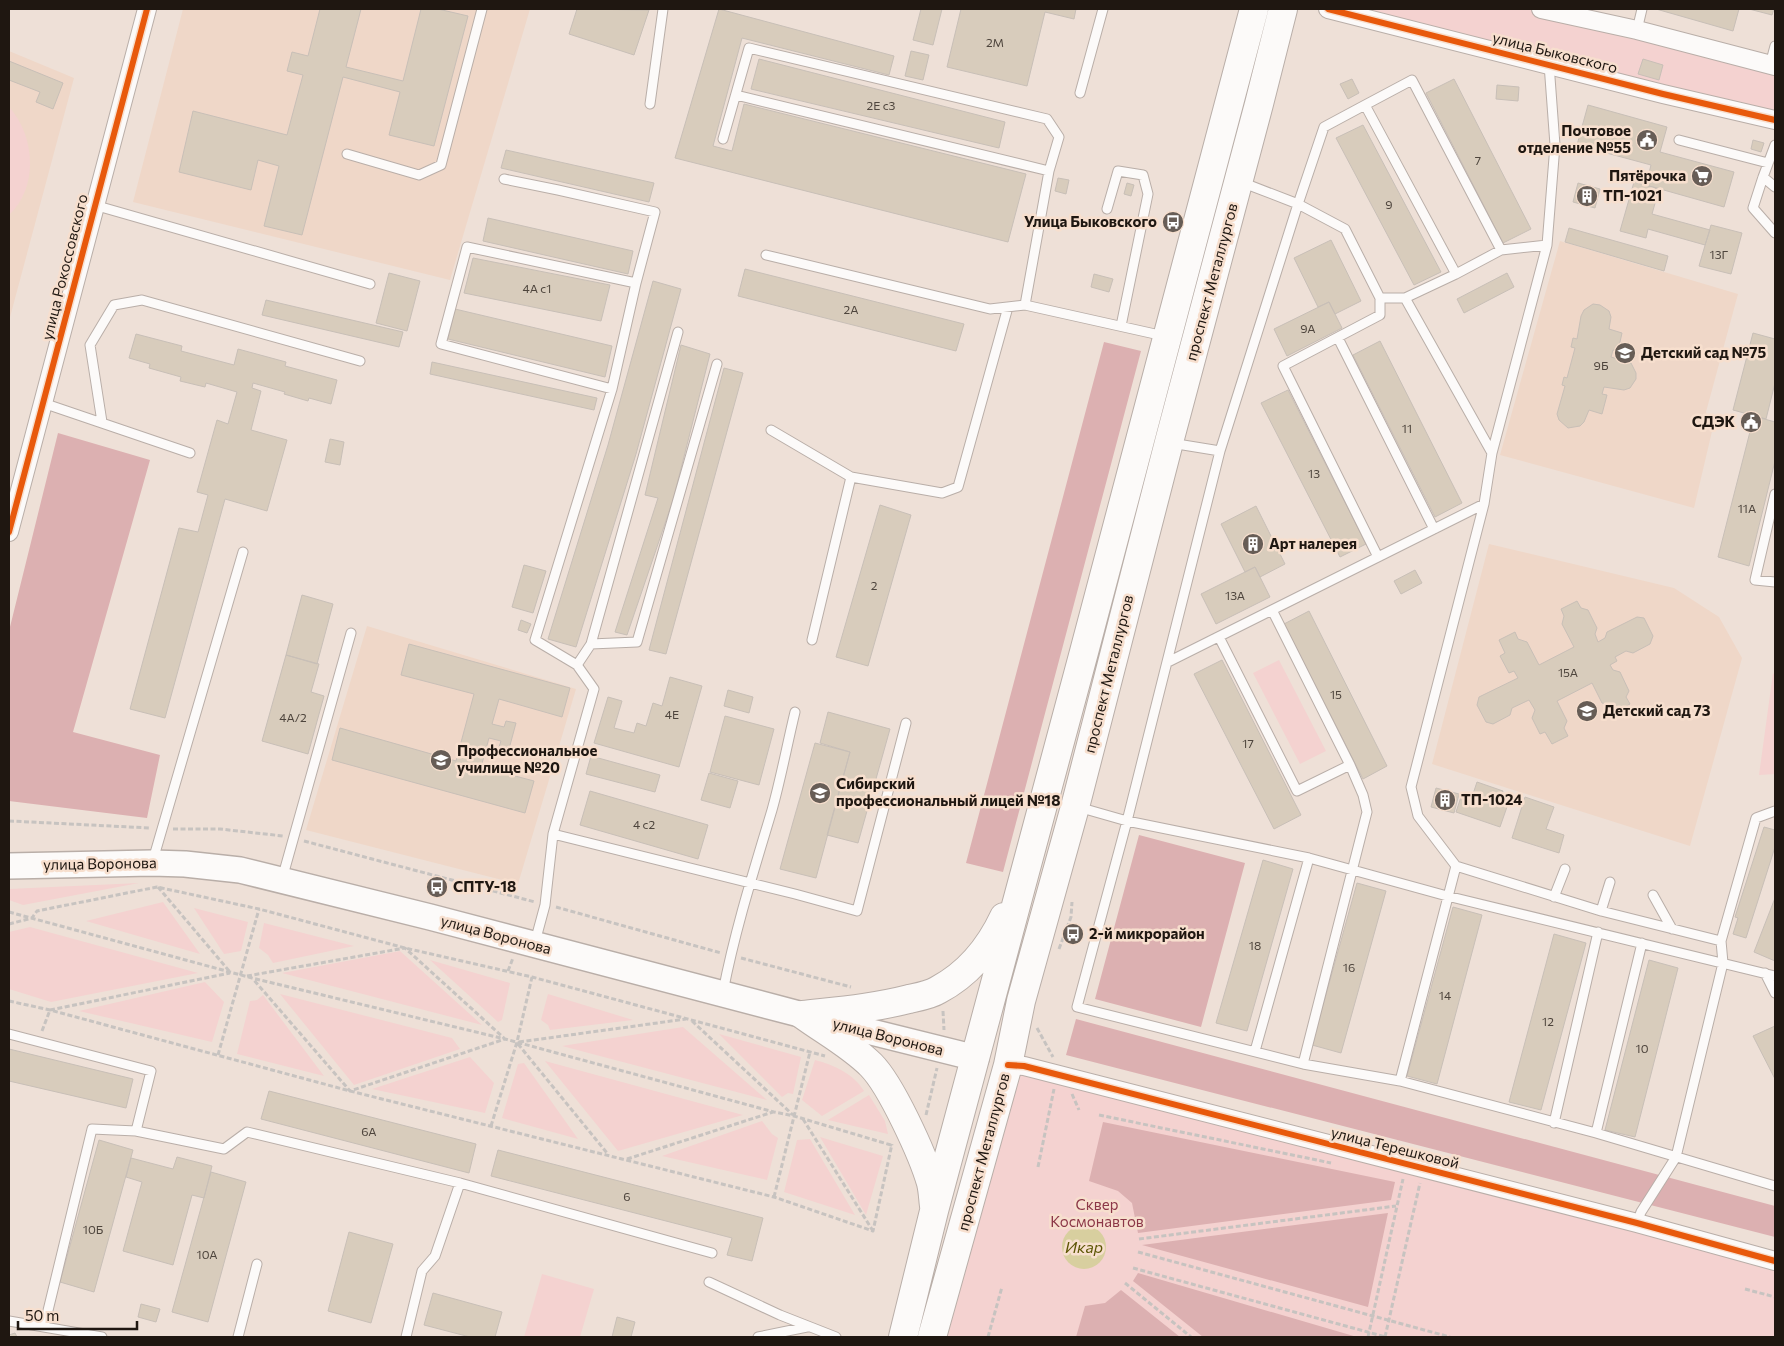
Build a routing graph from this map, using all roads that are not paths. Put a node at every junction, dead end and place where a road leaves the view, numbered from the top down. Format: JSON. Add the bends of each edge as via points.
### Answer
{"nodes":[{"id":1,"x":147,"y":9,"type":"edge"},
{"id":2,"x":482,"y":9,"type":"edge"},
{"id":3,"x":663,"y":9,"type":"edge"},
{"id":4,"x":1103,"y":9,"type":"edge"},
{"id":5,"x":1254,"y":9,"type":"edge"},
{"id":6,"x":1283,"y":9,"type":"edge"},
{"id":7,"x":1328,"y":9,"type":"edge"},
{"id":8,"x":1541,"y":9,"type":"edge"},
{"id":9,"x":1642,"y":9,"type":"edge"},
{"id":10,"x":1567,"y":12,"type":"edge"},
{"id":11,"x":1637,"y":30,"type":"junction"},
{"id":12,"x":1775,"y":46,"type":"edge"},
{"id":13,"x":1549,"y":64,"type":"junction"},
{"id":14,"x":1772,"y":66,"type":"edge"},
{"id":15,"x":1080,"y":93,"type":"dead end"},
{"id":16,"x":736,"y":94,"type":"junction"},
{"id":17,"x":650,"y":104,"type":"dead end"},
{"id":18,"x":1365,"y":104,"type":"junction"},
{"id":19,"x":1775,"y":120,"type":"edge"},
{"id":20,"x":723,"y":139,"type":"dead end"},
{"id":21,"x":1679,"y":140,"type":"dead end"},
{"id":22,"x":1775,"y":145,"type":"edge"},
{"id":23,"x":347,"y":154,"type":"dead end"},
{"id":24,"x":1768,"y":163,"type":"junction"},
{"id":25,"x":1049,"y":171,"type":"junction"},
{"id":26,"x":1763,"y":176,"type":"junction"},
{"id":27,"x":504,"y":179,"type":"dead end"},
{"id":28,"x":1239,"y":181,"type":"junction"},
{"id":29,"x":1775,"y":187,"type":"edge"},
{"id":30,"x":1298,"y":204,"type":"junction"},
{"id":31,"x":94,"y":205,"type":"junction"},
{"id":32,"x":1106,"y":209,"type":"dead end"},
{"id":33,"x":1775,"y":233,"type":"edge"},
{"id":34,"x":1547,"y":245,"type":"junction"},
{"id":35,"x":1501,"y":250,"type":"junction"},
{"id":36,"x":766,"y":255,"type":"dead end"},
{"id":37,"x":1456,"y":274,"type":"junction"},
{"id":38,"x":636,"y":282,"type":"junction"},
{"id":39,"x":370,"y":284,"type":"dead end"},
{"id":40,"x":1380,"y":298,"type":"junction"},
{"id":41,"x":1405,"y":298,"type":"junction"},
{"id":42,"x":1025,"y":305,"type":"junction"},
{"id":43,"x":1008,"y":307,"type":"junction"},
{"id":44,"x":1121,"y":326,"type":"junction"},
{"id":45,"x":678,"y":332,"type":"dead end"},
{"id":46,"x":1168,"y":337,"type":"junction"},
{"id":47,"x":1338,"y":338,"type":"junction"},
{"id":48,"x":360,"y":361,"type":"dead end"},
{"id":49,"x":717,"y":364,"type":"dead end"},
{"id":50,"x":612,"y":389,"type":"junction"},
{"id":51,"x":43,"y":402,"type":"junction"},
{"id":52,"x":102,"y":422,"type":"junction"},
{"id":53,"x":771,"y":430,"type":"dead end"},
{"id":54,"x":1169,"y":442,"type":"junction"},
{"id":55,"x":1220,"y":451,"type":"junction"},
{"id":56,"x":190,"y":453,"type":"dead end"},
{"id":57,"x":1492,"y":453,"type":"junction"},
{"id":58,"x":852,"y":477,"type":"junction"},
{"id":59,"x":1775,"y":494,"type":"edge"},
{"id":60,"x":1484,"y":504,"type":"junction"},
{"id":61,"x":1434,"y":529,"type":"junction"},
{"id":62,"x":9,"y":532,"type":"edge"},
{"id":63,"x":243,"y":552,"type":"dead end"},
{"id":64,"x":1378,"y":557,"type":"junction"},
{"id":65,"x":1775,"y":582,"type":"edge"},
{"id":66,"x":1272,"y":610,"type":"junction"},
{"id":67,"x":350,"y":633,"type":"dead end"},
{"id":68,"x":1219,"y":637,"type":"junction"},
{"id":69,"x":812,"y":640,"type":"dead end"},
{"id":70,"x":591,"y":644,"type":"junction"},
{"id":71,"x":1168,"y":662,"type":"junction"},
{"id":72,"x":576,"y":665,"type":"junction"},
{"id":73,"x":795,"y":712,"type":"dead end"},
{"id":74,"x":906,"y":723,"type":"dead end"},
{"id":75,"x":1350,"y":764,"type":"junction"},
{"id":76,"x":1075,"y":806,"type":"junction"},
{"id":77,"x":1775,"y":811,"type":"edge"},
{"id":78,"x":1127,"y":821,"type":"junction"},
{"id":79,"x":553,"y":834,"type":"junction"},
{"id":80,"x":1309,"y":858,"type":"junction"},
{"id":81,"x":152,"y":863,"type":"junction"},
{"id":82,"x":9,"y":866,"type":"edge"},
{"id":83,"x":1456,"y":866,"type":"junction"},
{"id":84,"x":1565,"y":869,"type":"dead end"},
{"id":85,"x":1353,"y":870,"type":"junction"},
{"id":86,"x":282,"y":880,"type":"junction"},
{"id":87,"x":1023,"y":880,"type":"junction"},
{"id":88,"x":1610,"y":882,"type":"dead end"},
{"id":89,"x":749,"y":884,"type":"junction"},
{"id":90,"x":1653,"y":895,"type":"dead end"},
{"id":91,"x":1447,"y":896,"type":"junction"},
{"id":92,"x":1554,"y":897,"type":"junction"},
{"id":93,"x":1601,"y":911,"type":"junction"},
{"id":94,"x":1672,"y":929,"type":"junction"},
{"id":95,"x":1598,"y":932,"type":"junction"},
{"id":96,"x":1722,"y":940,"type":"junction"},
{"id":97,"x":1642,"y":943,"type":"junction"},
{"id":98,"x":535,"y":945,"type":"junction"},
{"id":99,"x":1723,"y":963,"type":"junction"},
{"id":100,"x":1765,"y":973,"type":"junction"},
{"id":101,"x":1775,"y":976,"type":"edge"},
{"id":102,"x":1775,"y":993,"type":"edge"},
{"id":103,"x":723,"y":994,"type":"junction"},
{"id":104,"x":803,"y":1015,"type":"junction"},
{"id":105,"x":9,"y":1034,"type":"edge"},
{"id":106,"x":1255,"y":1051,"type":"junction"},
{"id":107,"x":976,"y":1058,"type":"junction"},
{"id":108,"x":1303,"y":1064,"type":"junction"},
{"id":109,"x":1008,"y":1065,"type":"junction"},
{"id":110,"x":1400,"y":1081,"type":"junction"},
{"id":111,"x":1554,"y":1123,"type":"junction"},
{"id":112,"x":136,"y":1131,"type":"junction"},
{"id":113,"x":1596,"y":1134,"type":"junction"},
{"id":114,"x":1676,"y":1157,"type":"junction"},
{"id":115,"x":460,"y":1183,"type":"junction"},
{"id":116,"x":1775,"y":1186,"type":"edge"},
{"id":117,"x":934,"y":1211,"type":"junction"},
{"id":118,"x":1637,"y":1223,"type":"junction"},
{"id":119,"x":712,"y":1253,"type":"dead end"},
{"id":120,"x":1775,"y":1260,"type":"edge"},
{"id":121,"x":257,"y":1264,"type":"dead end"},
{"id":122,"x":709,"y":1282,"type":"dead end"},
{"id":123,"x":9,"y":1321,"type":"edge"},
{"id":124,"x":44,"y":1327,"type":"junction"},
{"id":125,"x":808,"y":1327,"type":"junction"},
{"id":126,"x":70,"y":1334,"type":"edge"},
{"id":127,"x":102,"y":1337,"type":"edge"},
{"id":128,"x":238,"y":1337,"type":"edge"},
{"id":129,"x":406,"y":1337,"type":"edge"},
{"id":130,"x":758,"y":1337,"type":"edge"},
{"id":131,"x":835,"y":1337,"type":"edge"},
{"id":132,"x":903,"y":1337,"type":"edge"},
{"id":133,"x":932,"y":1337,"type":"edge"}],
"edges":[{"from":1,"to":31,"type":"street","name":"улица Рокоссовского"},
{"from":2,"to":23,"type":"lane","via":[[441,164],[419,175]]},
{"from":3,"to":17,"type":"lane"},
{"from":4,"to":15,"type":"lane"},
{"from":5,"to":46,"type":"main road","name":"проспект Металлургов"},
{"from":6,"to":28,"type":"main road","name":"проспект Металлургов"},
{"from":7,"to":13,"type":"street","name":"улица Быковского"},
{"from":8,"to":10,"type":"street"},
{"from":9,"to":11,"type":"lane"},
{"from":10,"to":11,"type":"street"},
{"from":11,"to":14,"type":"street"},
{"from":12,"to":14,"type":"lane"},
{"from":13,"to":19,"type":"street","name":"улица Быковского"},
{"from":13,"to":34,"type":"lane","via":[[1555,145]]},
{"from":16,"to":20,"type":"lane"},
{"from":16,"to":25,"type":"lane"},
{"from":16,"to":25,"type":"lane","via":[[749,48],[1047,119],[1059,137]]},
{"from":18,"to":30,"type":"lane","via":[[1324,127]]},
{"from":18,"to":35,"type":"lane","via":[[1412,80]]},
{"from":18,"to":37,"type":"lane"},
{"from":21,"to":24,"type":"lane"},
{"from":22,"to":24,"type":"lane"},
{"from":24,"to":26,"type":"lane"},
{"from":25,"to":42,"type":"lane"},
{"from":26,"to":29,"type":"lane"},
{"from":26,"to":33,"type":"lane","via":[[1753,208]]},
{"from":27,"to":38,"type":"lane","via":[[655,212]]},
{"from":28,"to":30,"type":"lane"},
{"from":28,"to":54,"type":"main road","name":"проспект Металлургов"},
{"from":30,"to":40,"type":"lane","via":[[1345,229]]},
{"from":30,"to":55,"type":"lane"},
{"from":31,"to":39,"type":"lane"},
{"from":31,"to":51,"type":"street","name":"улица Рокоссовского"},
{"from":32,"to":44,"type":"lane","via":[[1118,171],[1143,175],[1148,194]]},
{"from":34,"to":35,"type":"lane"},
{"from":34,"to":57,"type":"lane"},
{"from":35,"to":37,"type":"lane"},
{"from":36,"to":43,"type":"lane","via":[[990,309]]},
{"from":37,"to":41,"type":"lane"},
{"from":38,"to":50,"type":"lane"},
{"from":38,"to":50,"type":"lane","via":[[467,247],[441,344]]},
{"from":40,"to":41,"type":"lane"},
{"from":40,"to":47,"type":"lane","via":[[1380,315]]},
{"from":41,"to":57,"type":"lane"},
{"from":42,"to":43,"type":"lane"},
{"from":42,"to":44,"type":"lane"},
{"from":43,"to":58,"type":"lane","via":[[958,486],[942,493]]},
{"from":44,"to":46,"type":"lane"},
{"from":45,"to":70,"type":"lane"},
{"from":46,"to":87,"type":"main road","name":"проспект Металлургов"},
{"from":47,"to":61,"type":"lane"},
{"from":47,"to":64,"type":"lane","via":[[1283,366]]},
{"from":48,"to":52,"type":"lane","via":[[142,300],[114,305],[90,345]]},
{"from":49,"to":70,"type":"lane","via":[[637,642]]},
{"from":50,"to":72,"type":"lane","via":[[535,640]]},
{"from":51,"to":52,"type":"lane"},
{"from":51,"to":62,"type":"street","name":"улица Рокоссовского"},
{"from":52,"to":56,"type":"lane"},
{"from":53,"to":58,"type":"lane"},
{"from":54,"to":55,"type":"lane"},
{"from":54,"to":76,"type":"main road","name":"проспект Металлургов"},
{"from":55,"to":71,"type":"lane"},
{"from":57,"to":60,"type":"lane"},
{"from":58,"to":69,"type":"lane"},
{"from":59,"to":65,"type":"lane","via":[[1755,580]]},
{"from":60,"to":61,"type":"lane"},
{"from":60,"to":83,"type":"lane","via":[[1411,787],[1418,816]]},
{"from":61,"to":64,"type":"lane"},
{"from":63,"to":81,"type":"lane"},
{"from":64,"to":66,"type":"lane"},
{"from":66,"to":68,"type":"lane"},
{"from":66,"to":75,"type":"lane"},
{"from":67,"to":86,"type":"lane"},
{"from":68,"to":71,"type":"lane"},
{"from":68,"to":75,"type":"lane","via":[[1297,791]]},
{"from":70,"to":72,"type":"lane"},
{"from":71,"to":78,"type":"lane"},
{"from":72,"to":79,"type":"lane","via":[[594,689]]},
{"from":73,"to":89,"type":"lane","via":[[772,808]]},
{"from":74,"to":89,"type":"lane","via":[[857,911]]},
{"from":75,"to":85,"type":"lane","via":[[1367,812]]},
{"from":76,"to":78,"type":"lane"},
{"from":76,"to":109,"type":"main road","name":"проспект Металлургов","via":[[1021,1002]]},
{"from":77,"to":96,"type":"lane","via":[[1756,818]]},
{"from":78,"to":80,"type":"lane"},
{"from":78,"to":106,"type":"lane","via":[[1077,1007]]},
{"from":79,"to":89,"type":"lane"},
{"from":79,"to":98,"type":"lane","via":[[545,905]]},
{"from":80,"to":85,"type":"lane"},
{"from":80,"to":106,"type":"lane"},
{"from":81,"to":82,"type":"main road","name":"улица Воронова"},
{"from":81,"to":86,"type":"main road","name":"улица Воронова","via":[[221,867]]},
{"from":83,"to":91,"type":"lane"},
{"from":83,"to":92,"type":"lane"},
{"from":84,"to":92,"type":"lane"},
{"from":85,"to":91,"type":"lane"},
{"from":85,"to":108,"type":"lane"},
{"from":86,"to":98,"type":"main road","name":"улица Воронова"},
{"from":87,"to":104,"type":"main road","via":[[982,954],[937,991],[892,1004]]},
{"from":87,"to":107,"type":"main road","name":"проспект Металлургов"},
{"from":88,"to":93,"type":"lane"},
{"from":89,"to":103,"type":"lane"},
{"from":90,"to":94,"type":"lane"},
{"from":91,"to":95,"type":"lane"},
{"from":91,"to":110,"type":"lane"},
{"from":92,"to":93,"type":"lane"},
{"from":93,"to":94,"type":"lane"},
{"from":94,"to":96,"type":"lane"},
{"from":95,"to":97,"type":"lane"},
{"from":95,"to":111,"type":"lane"},
{"from":96,"to":99,"type":"lane"},
{"from":97,"to":99,"type":"lane"},
{"from":97,"to":113,"type":"lane"},
{"from":98,"to":103,"type":"main road","name":"улица Воронова"},
{"from":99,"to":100,"type":"lane"},
{"from":99,"to":114,"type":"lane"},
{"from":100,"to":101,"type":"lane"},
{"from":100,"to":102,"type":"lane"},
{"from":103,"to":104,"type":"main road","name":"улица Воронова"},
{"from":104,"to":107,"type":"main road","name":"улица Воронова"},
{"from":104,"to":117,"type":"main road","via":[[873,1067],[892,1096],[918,1149],[931,1184]]},
{"from":105,"to":112,"type":"lane","via":[[151,1071]]},
{"from":106,"to":108,"type":"lane"},
{"from":107,"to":109,"type":"main road"},
{"from":107,"to":117,"type":"main road","name":"проспект Металлургов"},
{"from":108,"to":110,"type":"lane"},
{"from":109,"to":118,"type":"street","name":"улица Терешковой","via":[[1024,1066]]},
{"from":109,"to":133,"type":"main road","name":"проспект Металлургов"},
{"from":110,"to":111,"type":"lane"},
{"from":111,"to":113,"type":"lane"},
{"from":112,"to":115,"type":"lane","via":[[224,1149],[246,1132]]},
{"from":112,"to":124,"type":"lane","via":[[92,1129]]},
{"from":113,"to":114,"type":"lane"},
{"from":114,"to":116,"type":"lane"},
{"from":114,"to":118,"type":"lane"},
{"from":115,"to":119,"type":"lane"},
{"from":115,"to":129,"type":"lane","via":[[435,1256],[422,1272]]},
{"from":117,"to":132,"type":"main road","name":"проспект Металлургов"},
{"from":118,"to":120,"type":"street","name":"улица Терешковой"},
{"from":121,"to":128,"type":"lane"},
{"from":122,"to":125,"type":"lane"},
{"from":123,"to":124,"type":"lane"},
{"from":124,"to":126,"type":"lane"},
{"from":125,"to":130,"type":"lane"},
{"from":125,"to":131,"type":"lane"},
{"from":126,"to":127,"type":"lane"}]}
